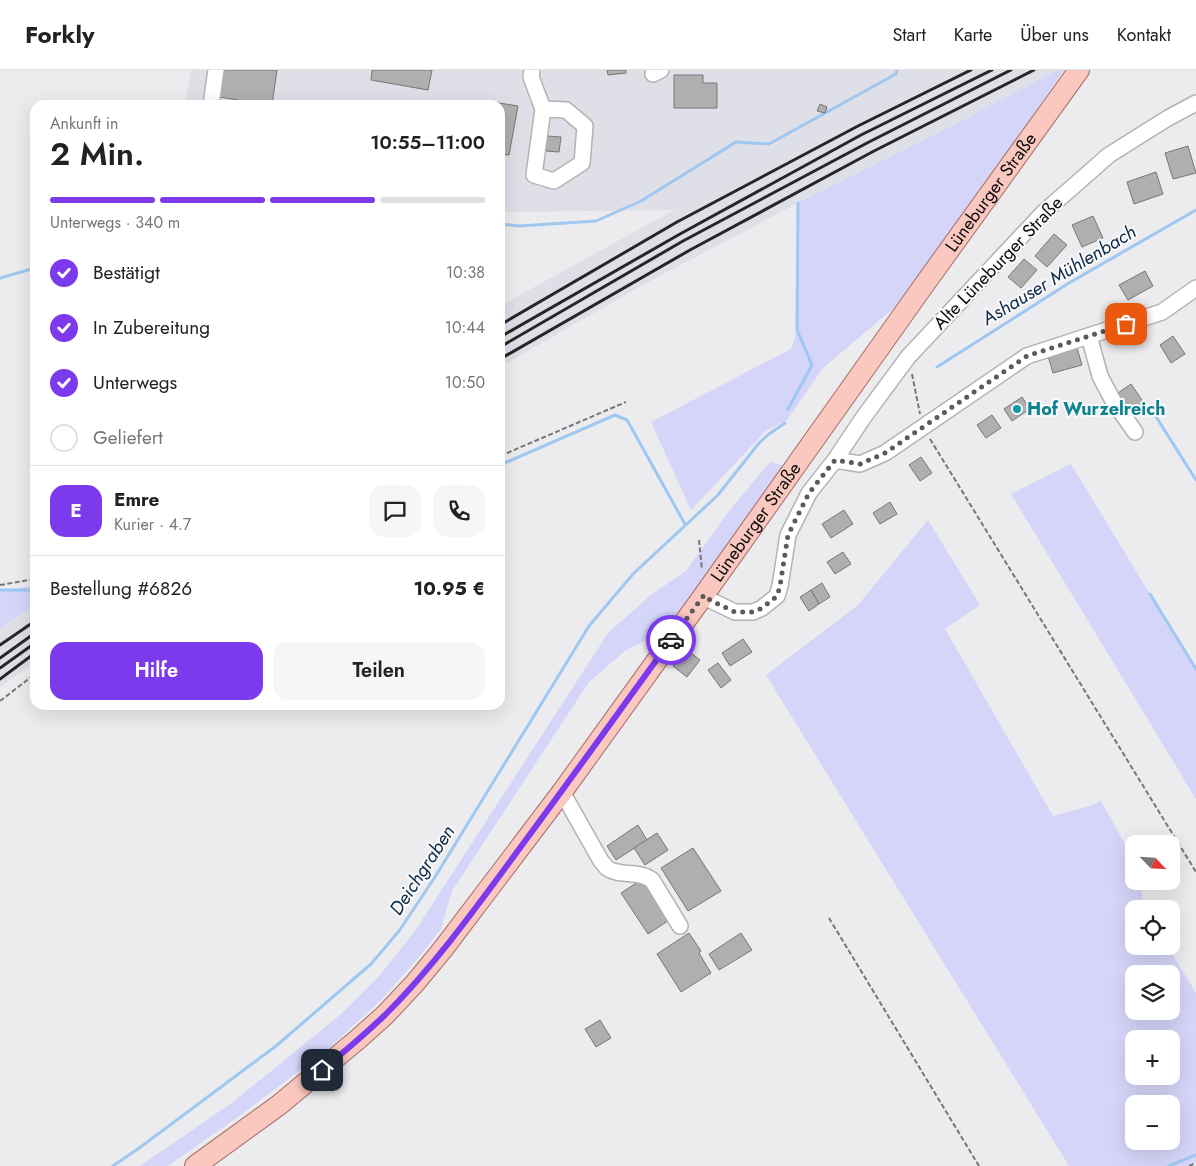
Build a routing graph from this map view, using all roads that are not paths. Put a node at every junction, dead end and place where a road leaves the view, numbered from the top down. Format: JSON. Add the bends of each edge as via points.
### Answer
{"nodes":[{"id":1,"x":216,"y":70,"type":"edge"},
{"id":2,"x":532,"y":70,"type":"edge"},
{"id":3,"x":1075,"y":76,"type":"edge"},
{"id":4,"x":212,"y":100,"type":"edge"},
{"id":5,"x":1196,"y":103,"type":"edge"},
{"id":6,"x":544,"y":109,"type":"junction"},
{"id":7,"x":1196,"y":278,"type":"edge"},
{"id":8,"x":1196,"y":288,"type":"edge"},
{"id":9,"x":1162,"y":312,"type":"junction"},
{"id":10,"x":1089,"y":336,"type":"junction"},
{"id":11,"x":1134,"y":432,"type":"dead end"},
{"id":12,"x":835,"y":460,"type":"junction"},
{"id":13,"x":704,"y":595,"type":"junction"},
{"id":14,"x":562,"y":792,"type":"junction"},
{"id":15,"x":680,"y":926,"type":"dead end"},
{"id":16,"x":195,"y":1166,"type":"edge"}],
"edges":[{"from":1,"to":4,"type":"street"},
{"from":2,"to":6,"type":"street","via":[[531,77]]},
{"from":3,"to":13,"type":"main road","name":"Lüneburger Straße"},
{"from":5,"to":12,"type":"street","name":"Alte Lüneburger Straße","via":[[1109,155],[1044,212],[908,357]]},
{"from":6,"to":6,"type":"street","via":[[534,175],[554,181],[582,163],[585,126],[566,110]]},
{"from":7,"to":9,"type":"street"},
{"from":8,"to":9,"type":"street"},
{"from":9,"to":10,"type":"street"},
{"from":10,"to":11,"type":"street","via":[[1100,376]]},
{"from":10,"to":12,"type":"street","via":[[1027,356],[885,453],[860,464]]},
{"from":12,"to":13,"type":"street","name":"Alte Lüneburger Straße","via":[[809,493],[788,535],[777,596],[753,612],[735,612]]},
{"from":13,"to":14,"type":"main road","name":"Lüneburger Straße"},
{"from":14,"to":15,"type":"street","via":[[607,868],[652,880]]},
{"from":14,"to":16,"type":"main road","name":"Lüneburger Straße","via":[[443,949],[385,1015],[279,1105]]}]}
